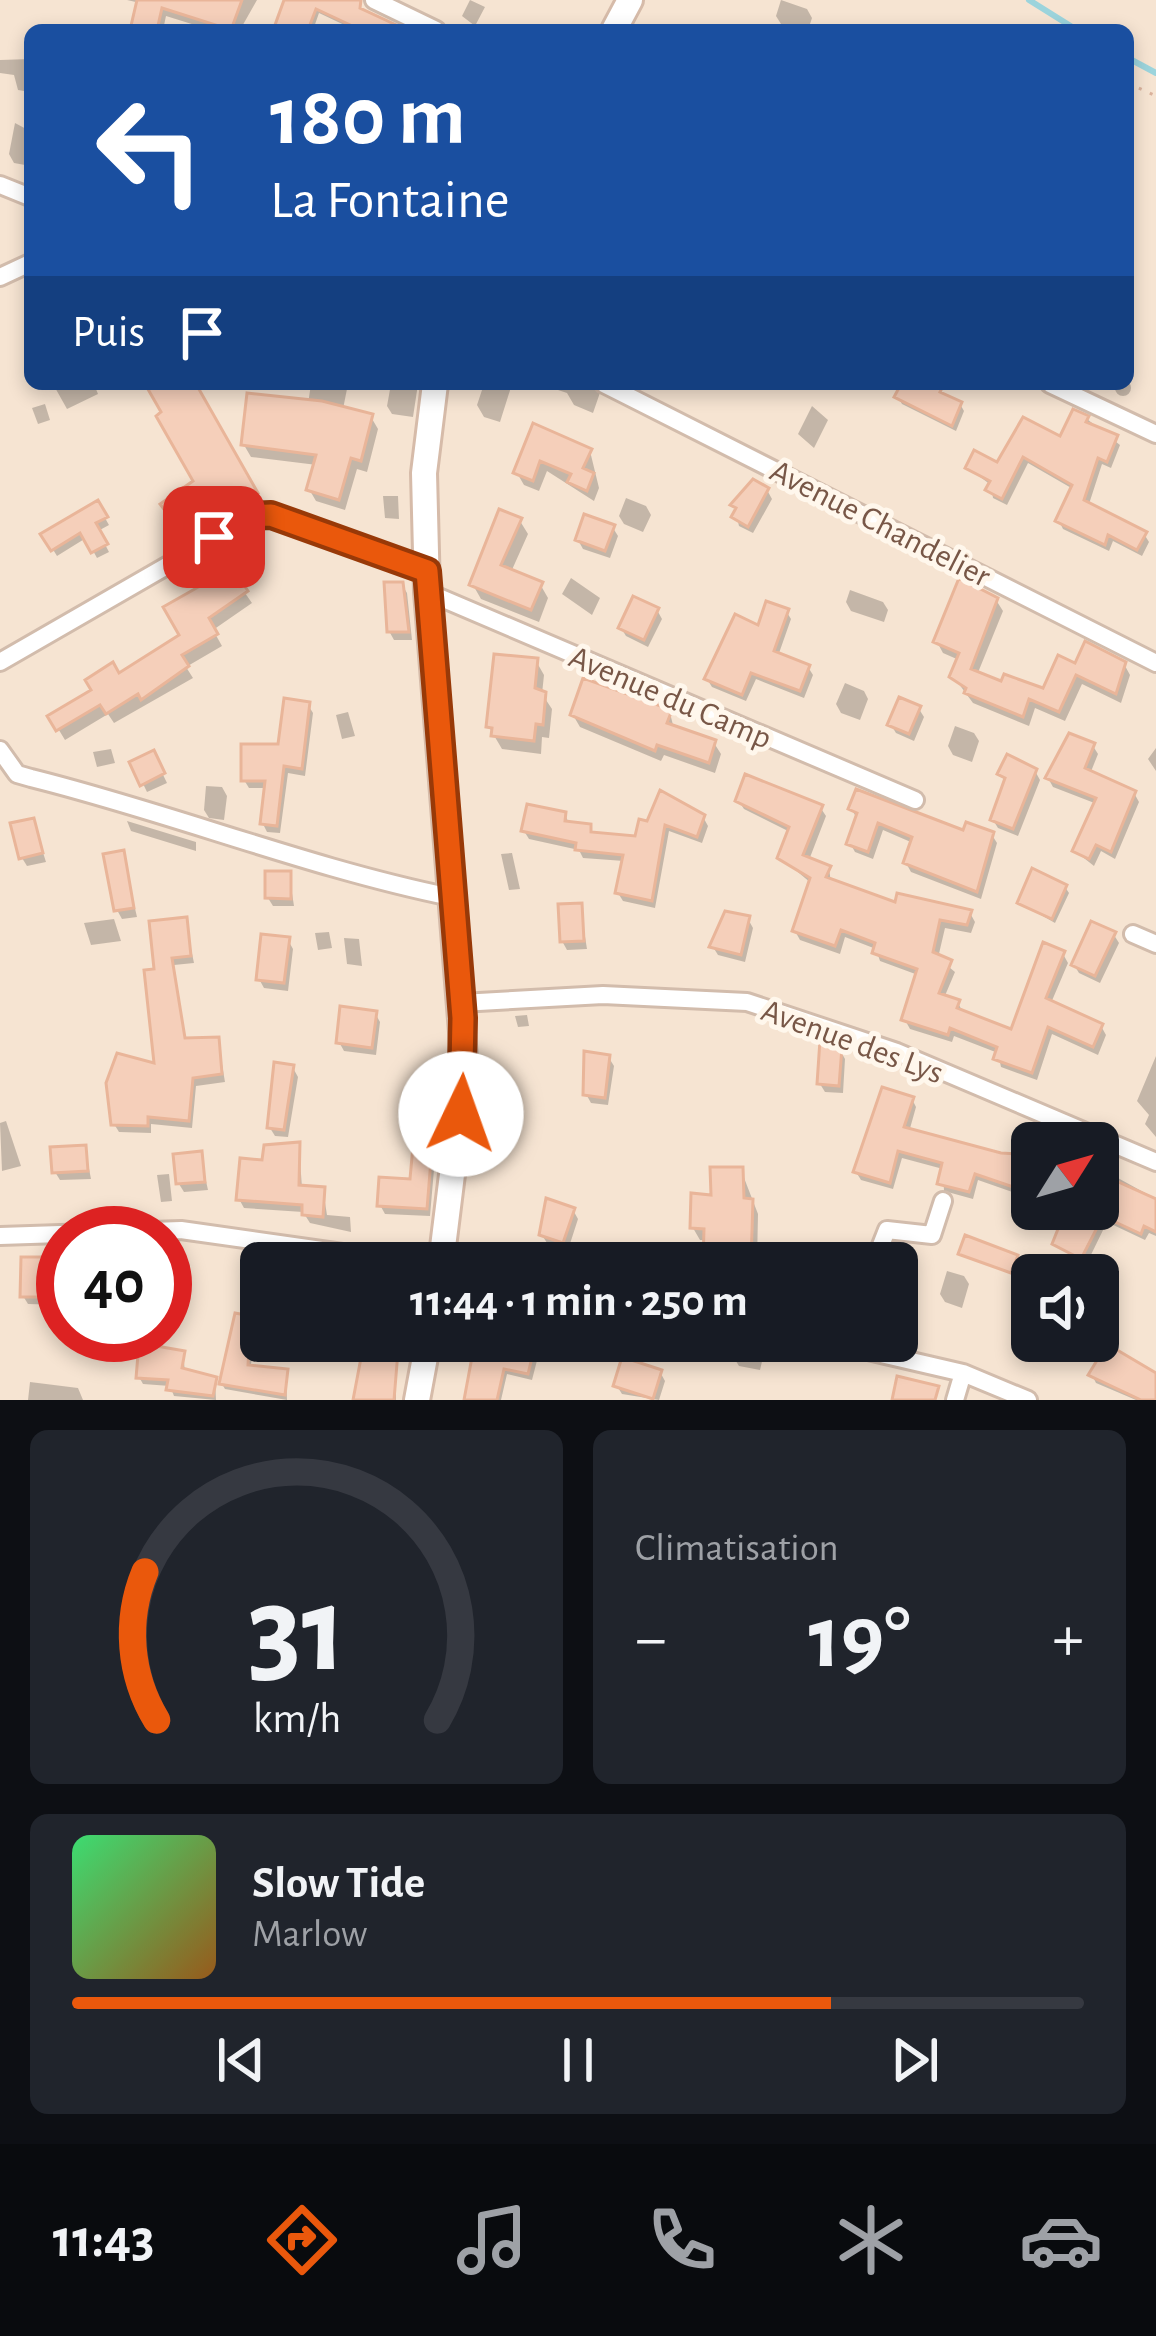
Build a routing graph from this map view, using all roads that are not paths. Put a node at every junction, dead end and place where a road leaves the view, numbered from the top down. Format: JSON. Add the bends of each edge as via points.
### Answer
{"nodes":[{"id":1,"x":374,"y":0,"type":"edge"},
{"id":2,"x":424,"y":24,"type":"edge"},
{"id":3,"x":434,"y":390,"type":"edge"},
{"id":4,"x":616,"y":390,"type":"edge"},
{"id":5,"x":1063,"y":390,"type":"edge"},
{"id":6,"x":1156,"y":434,"type":"edge"},
{"id":7,"x":427,"y":581,"type":"junction"},
{"id":8,"x":0,"y":662,"type":"edge"},
{"id":9,"x":1156,"y":663,"type":"edge"},
{"id":10,"x":0,"y":750,"type":"edge"},
{"id":11,"x":915,"y":800,"type":"dead end"},
{"id":12,"x":452,"y":897,"type":"junction"},
{"id":13,"x":1133,"y":934,"type":"dead end"},
{"id":14,"x":1156,"y":944,"type":"edge"},
{"id":15,"x":461,"y":1003,"type":"junction"},
{"id":16,"x":1156,"y":1162,"type":"edge"},
{"id":17,"x":943,"y":1201,"type":"dead end"},
{"id":18,"x":0,"y":1236,"type":"edge"},
{"id":19,"x":285,"y":1242,"type":"edge"},
{"id":20,"x":444,"y":1242,"type":"edge"},
{"id":21,"x":882,"y":1242,"type":"edge"},
{"id":22,"x":918,"y":1361,"type":"edge"},
{"id":23,"x":424,"y":1362,"type":"edge"},
{"id":24,"x":963,"y":1373,"type":"junction"},
{"id":25,"x":418,"y":1400,"type":"edge"},
{"id":26,"x":955,"y":1400,"type":"edge"},
{"id":27,"x":1028,"y":1400,"type":"edge"}],
"edges":[{"from":1,"to":2,"type":"street"},
{"from":3,"to":7,"type":"street","via":[[424,473]]},
{"from":4,"to":9,"type":"street","name":"Avenue Chandelier"},
{"from":5,"to":6,"type":"street"},
{"from":7,"to":8,"type":"street","name":"Avenue du Camp","via":[[257,514]]},
{"from":7,"to":11,"type":"street","name":"Avenue du Camp"},
{"from":7,"to":12,"type":"street"},
{"from":10,"to":12,"type":"street","via":[[17,774]]},
{"from":12,"to":15,"type":"street"},
{"from":13,"to":14,"type":"street"},
{"from":15,"to":16,"type":"street","name":"Avenue des Lys","via":[[603,995],[747,1002],[897,1052]]},
{"from":15,"to":20,"type":"street","via":[[465,1070]]},
{"from":17,"to":21,"type":"street","via":[[932,1234],[887,1230]]},
{"from":18,"to":19,"type":"street","via":[[150,1228]]},
{"from":22,"to":24,"type":"street"},
{"from":23,"to":25,"type":"street"},
{"from":24,"to":26,"type":"street"},
{"from":24,"to":27,"type":"street"}]}
